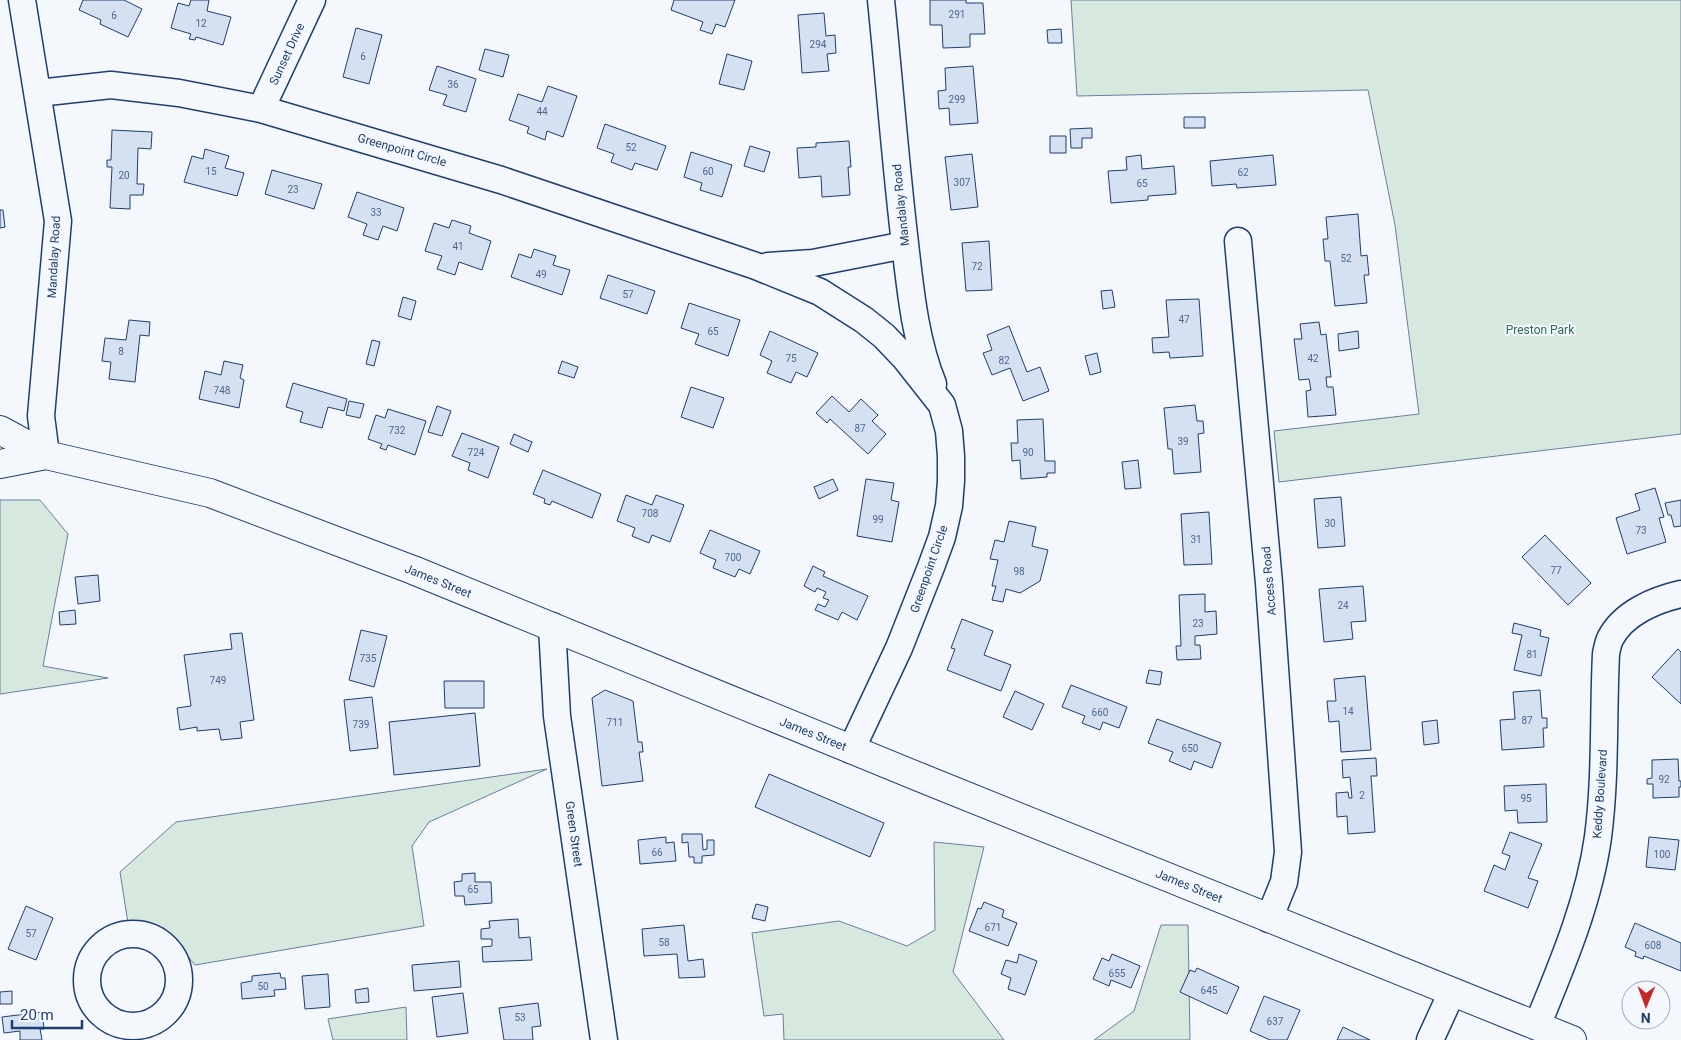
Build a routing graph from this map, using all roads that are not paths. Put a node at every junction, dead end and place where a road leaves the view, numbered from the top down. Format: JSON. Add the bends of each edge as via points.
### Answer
{"nodes":[{"id":1,"x":22,"y":0,"type":"edge"},
{"id":2,"x":312,"y":0,"type":"edge"},
{"id":3,"x":881,"y":0,"type":"edge"},
{"id":4,"x":38,"y":93,"type":"junction"},
{"id":5,"x":261,"y":109,"type":"junction"},
{"id":6,"x":1238,"y":241,"type":"dead end"},
{"id":7,"x":906,"y":245,"type":"junction"},
{"id":8,"x":756,"y":266,"type":"junction"},
{"id":9,"x":942,"y":405,"type":"junction"},
{"id":10,"x":0,"y":430,"type":"edge"},
{"id":11,"x":46,"y":455,"type":"junction"},
{"id":12,"x":0,"y":464,"type":"edge"},
{"id":13,"x":1681,"y":594,"type":"edge"},
{"id":14,"x":552,"y":626,"type":"junction"},
{"id":15,"x":851,"y":750,"type":"junction"},
{"id":16,"x":1269,"y":918,"type":"junction"},
{"id":17,"x":1452,"y":992,"type":"junction"},
{"id":18,"x":1537,"y":1026,"type":"junction"},
{"id":19,"x":604,"y":1040,"type":"edge"},
{"id":20,"x":1430,"y":1040,"type":"edge"},
{"id":21,"x":1572,"y":1040,"type":"edge"}],
"edges":[{"from":1,"to":4,"type":"street","name":"Mandalay Road"},
{"from":2,"to":5,"type":"street","name":"Sunset Drive"},
{"from":3,"to":7,"type":"street","name":"Mandalay Road"},
{"from":4,"to":5,"type":"street","name":"Greenpoint Circle","via":[[121,86],[179,92]]},
{"from":4,"to":11,"type":"street","name":"Mandalay Road","via":[[58,221],[41,416]]},
{"from":5,"to":8,"type":"street","name":"Greenpoint Circle","via":[[501,180]]},
{"from":6,"to":16,"type":"street","name":"Access Road","via":[[1269,583],[1288,852],[1284,882]]},
{"from":7,"to":8,"type":"street","name":"Greenpoint Circle","via":[[813,263]]},
{"from":7,"to":9,"type":"street","name":"Mandalay Road","via":[[923,356]]},
{"from":8,"to":9,"type":"street","name":"Greenpoint Circle","via":[[820,292],[864,320],[905,358]]},
{"from":9,"to":15,"type":"street","name":"Greenpoint Circle","via":[[951,456],[949,506],[942,537],[899,648]]},
{"from":10,"to":11,"type":"main road","name":"James Street"},
{"from":11,"to":12,"type":"main road","name":"James Street"},
{"from":11,"to":14,"type":"main road","name":"James Street","via":[[210,493]]},
{"from":13,"to":18,"type":"street","name":"Keddy Boulevard","via":[[1644,607],[1619,627],[1610,639],[1605,670],[1601,815],[1594,856],[1580,914]]},
{"from":14,"to":15,"type":"main road","name":"James Street"},
{"from":14,"to":19,"type":"street","name":"Green Street","via":[[557,716]]},
{"from":15,"to":16,"type":"main road","name":"James Street"},
{"from":16,"to":17,"type":"main road","name":"James Street"},
{"from":17,"to":18,"type":"main road","name":"James Street"},
{"from":17,"to":20,"type":"street"},
{"from":18,"to":21,"type":"main road","name":"James Street"}]}
